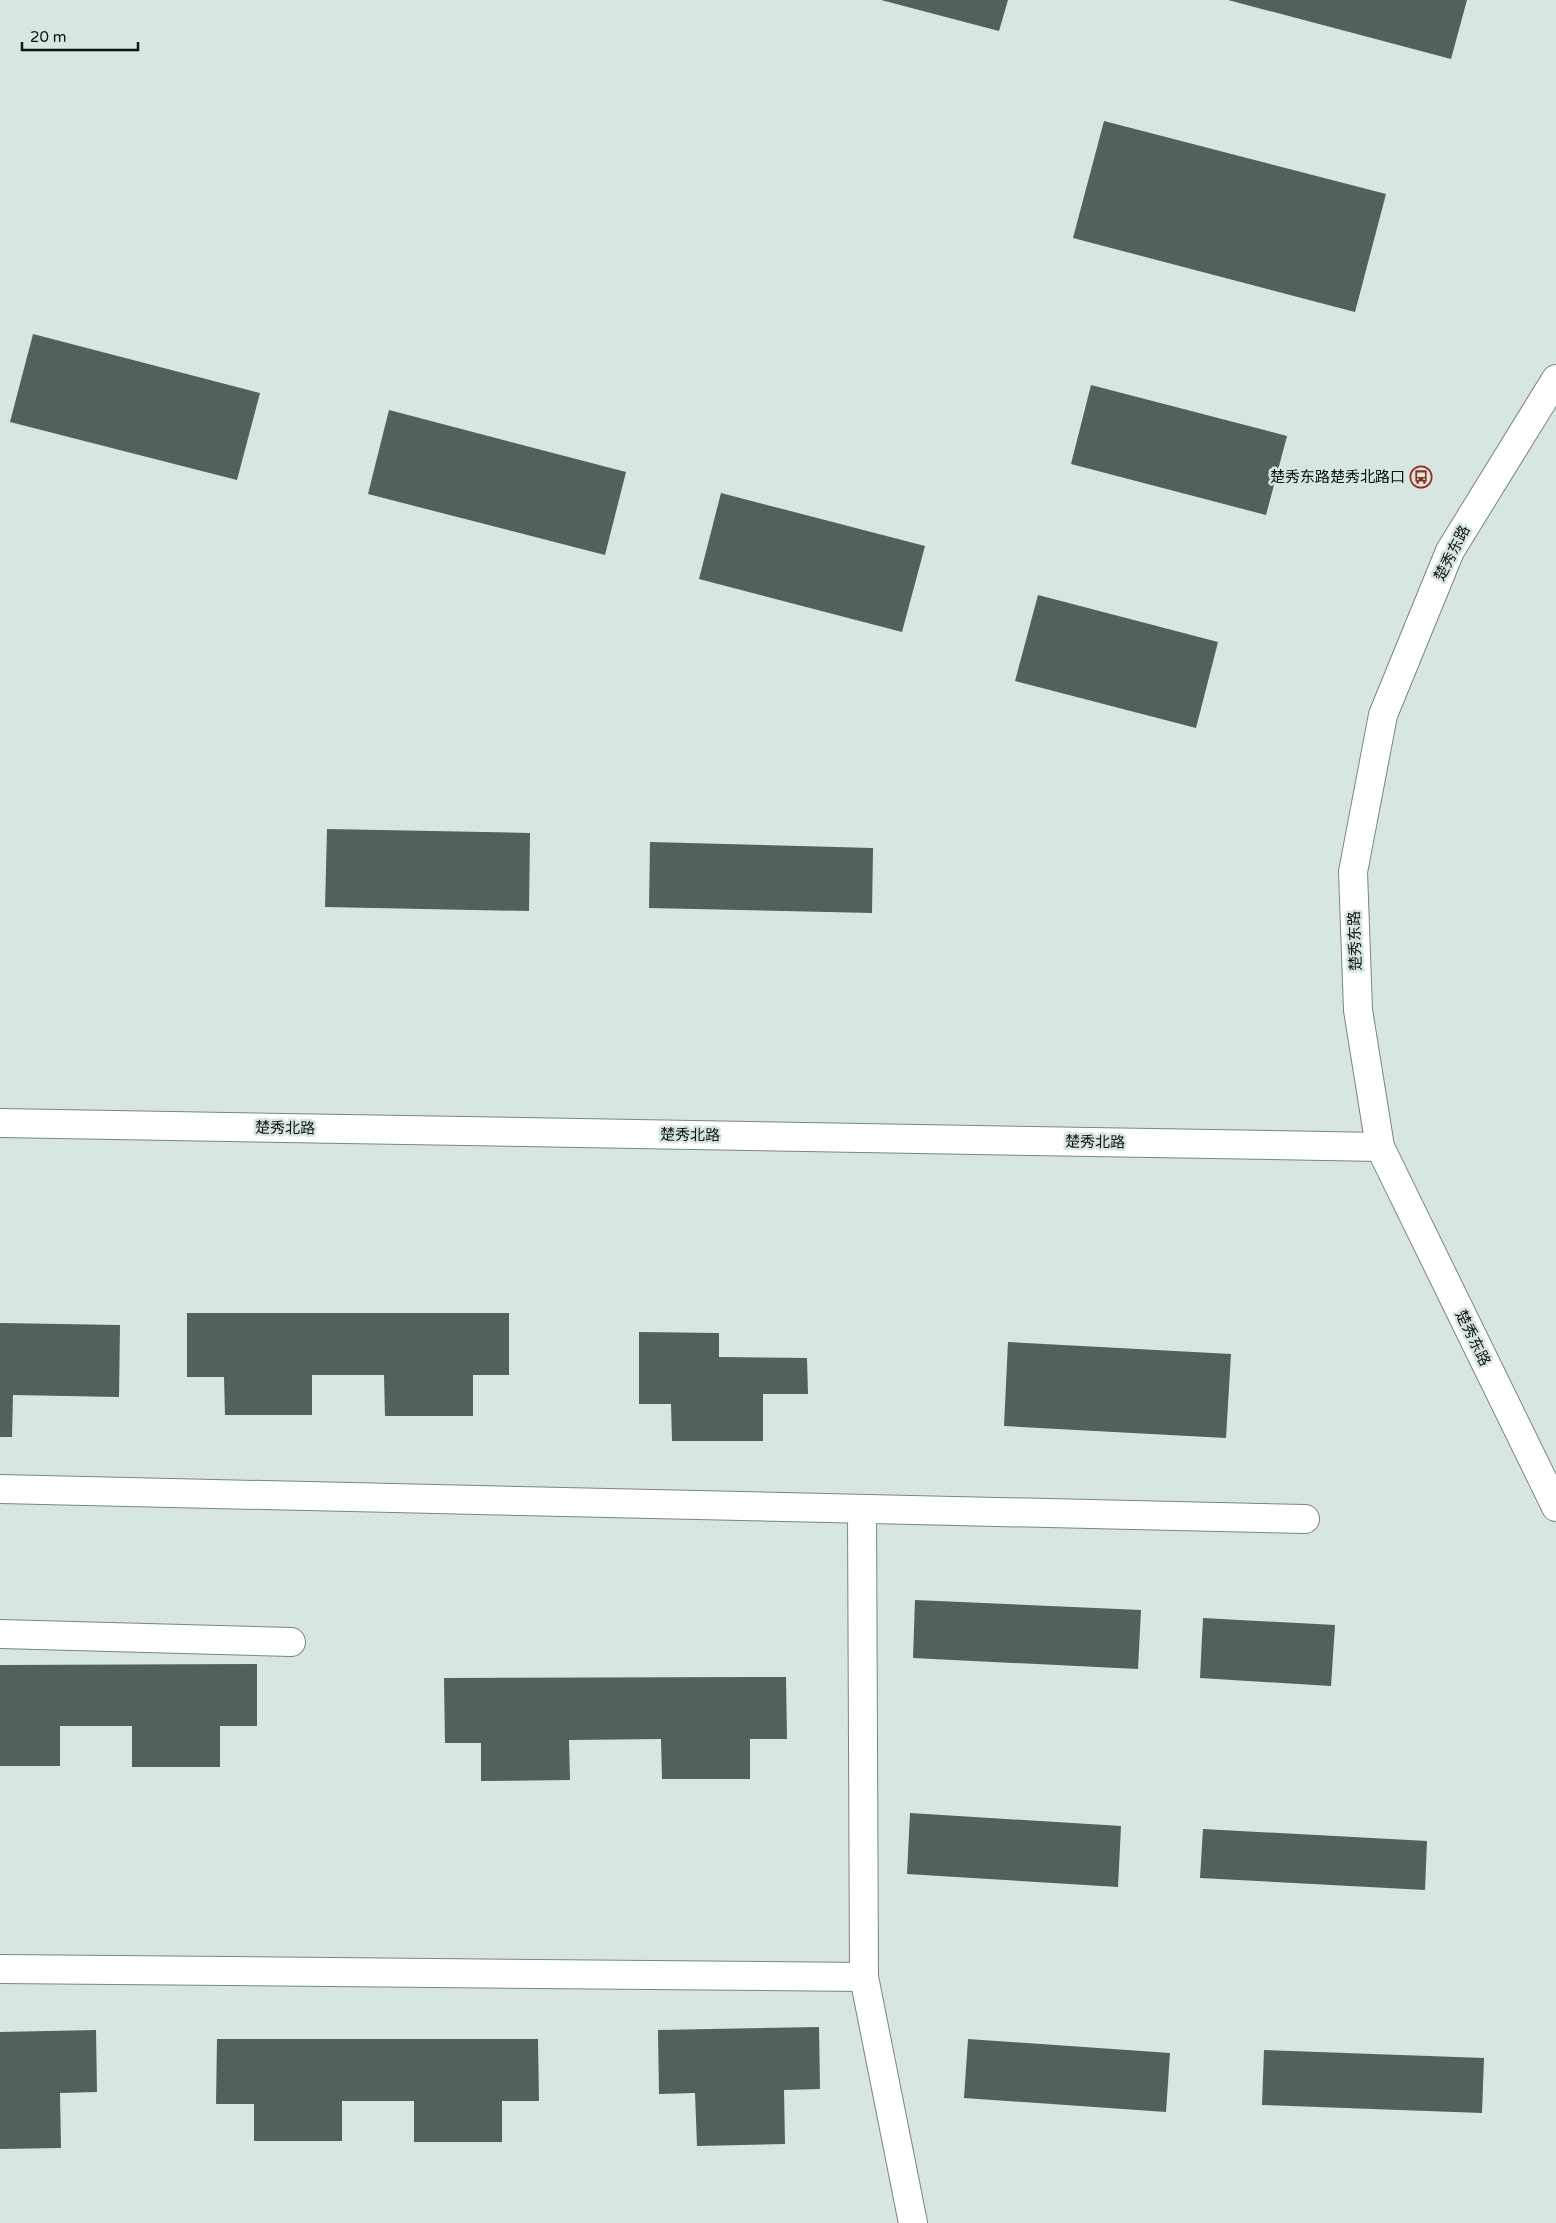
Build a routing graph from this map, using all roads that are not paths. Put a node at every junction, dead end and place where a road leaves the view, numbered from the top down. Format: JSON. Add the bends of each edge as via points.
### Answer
{"nodes":[{"id":1,"x":1556,"y":379,"type":"edge"},
{"id":2,"x":0,"y":1123,"type":"edge"},
{"id":3,"x":1380,"y":1148,"type":"junction"},
{"id":4,"x":0,"y":1489,"type":"edge"},
{"id":5,"x":1556,"y":1507,"type":"edge"},
{"id":6,"x":862,"y":1509,"type":"junction"},
{"id":7,"x":1305,"y":1519,"type":"dead end"},
{"id":8,"x":0,"y":1634,"type":"edge"},
{"id":9,"x":291,"y":1642,"type":"dead end"},
{"id":10,"x":0,"y":1970,"type":"edge"},
{"id":11,"x":864,"y":1977,"type":"junction"},
{"id":12,"x":913,"y":2223,"type":"edge"}],
"edges":[{"from":1,"to":3,"type":"street","name":"楚秀东路","via":[[1450,551],[1383,715],[1353,872],[1358,1010]]},
{"from":2,"to":3,"type":"street","name":"楚秀北路"},
{"from":3,"to":5,"type":"street","name":"楚秀东路"},
{"from":4,"to":6,"type":"street"},
{"from":6,"to":7,"type":"street"},
{"from":6,"to":11,"type":"street"},
{"from":8,"to":9,"type":"street"},
{"from":10,"to":11,"type":"street"},
{"from":11,"to":12,"type":"street"}]}
